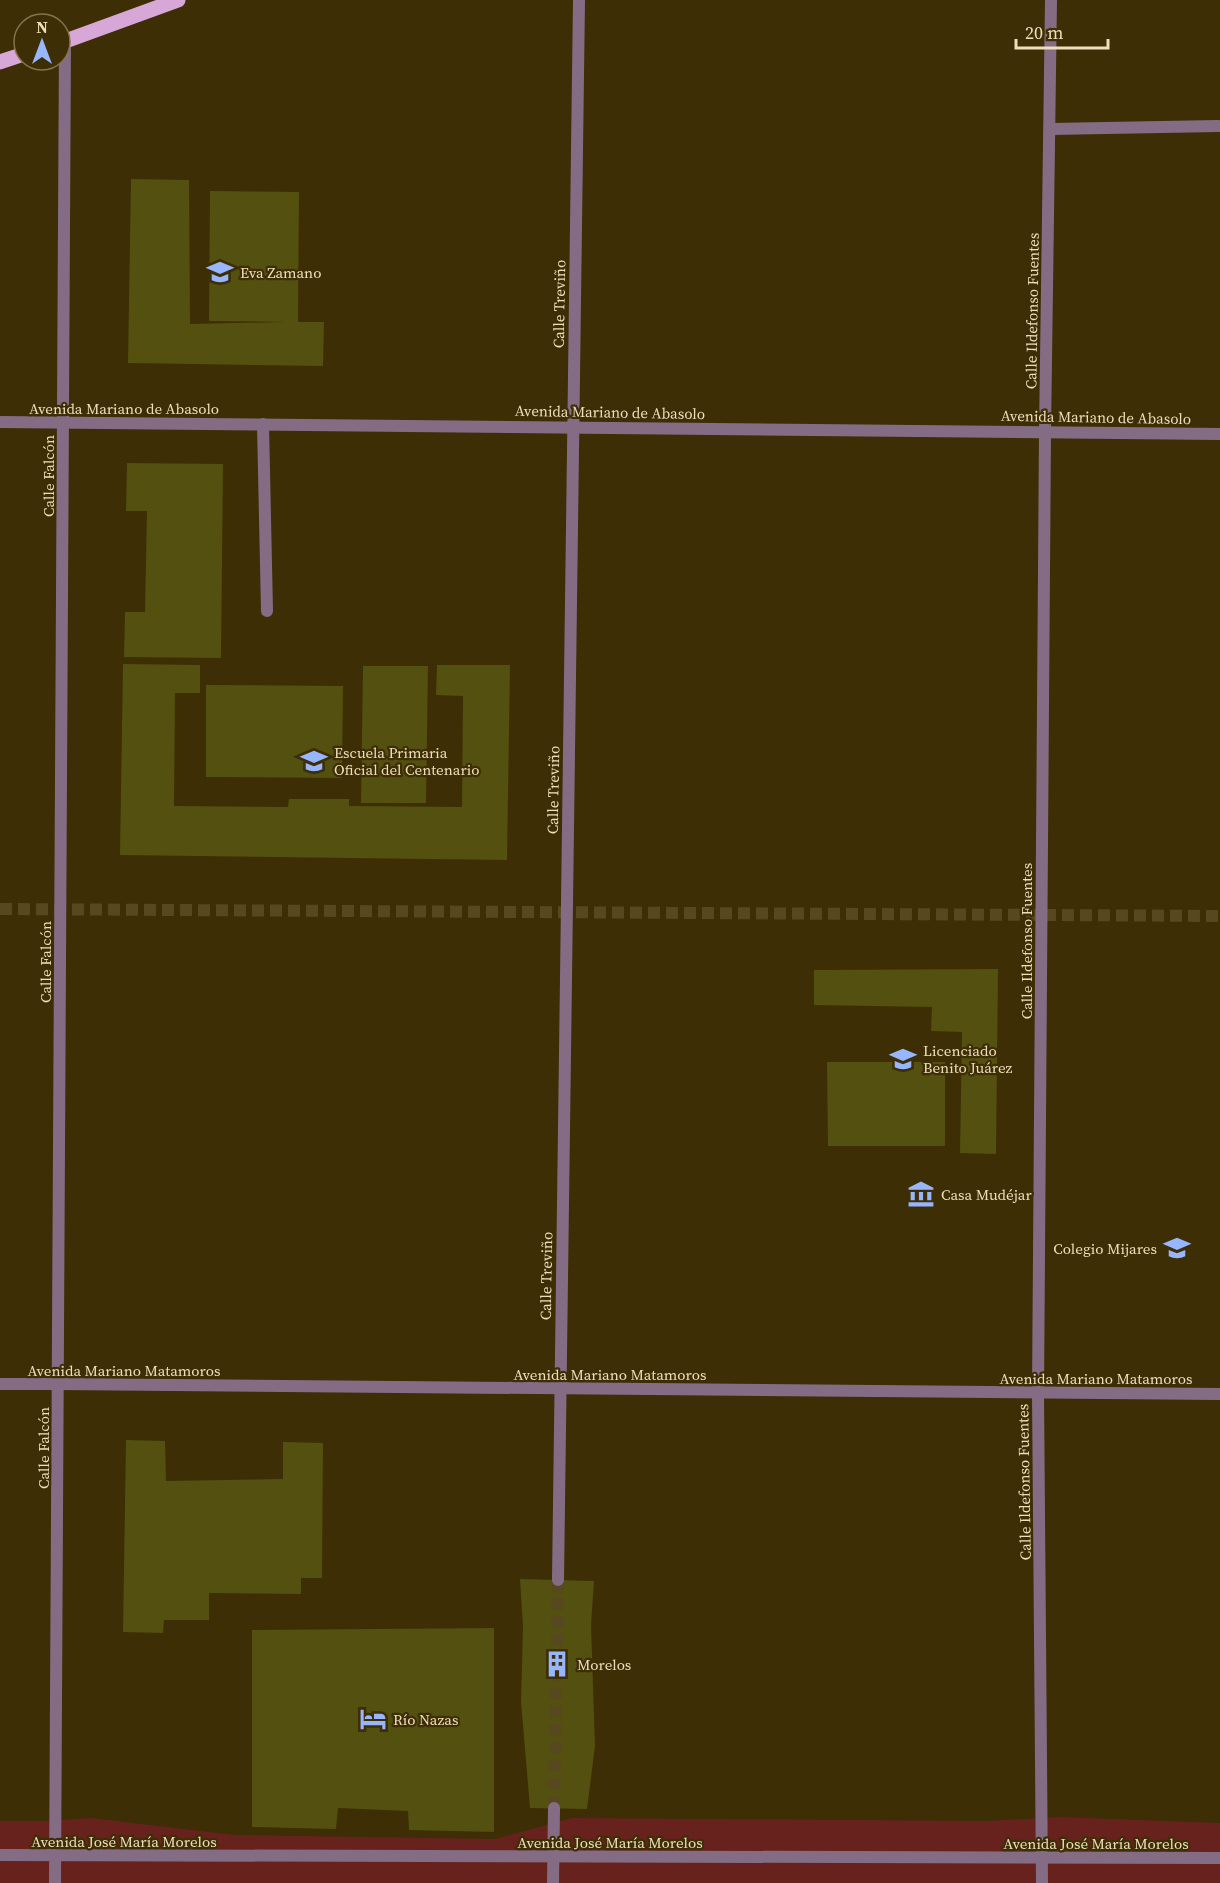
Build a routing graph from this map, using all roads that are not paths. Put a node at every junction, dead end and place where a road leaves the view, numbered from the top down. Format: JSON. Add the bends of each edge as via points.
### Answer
{"nodes":[{"id":1,"x":178,"y":0,"type":"edge"},
{"id":2,"x":579,"y":0,"type":"edge"},
{"id":3,"x":1051,"y":0,"type":"edge"},
{"id":4,"x":72,"y":39,"type":"edge"},
{"id":5,"x":63,"y":72,"type":"edge"},
{"id":6,"x":1218,"y":126,"type":"dead end"},
{"id":7,"x":1050,"y":129,"type":"junction"},
{"id":8,"x":0,"y":422,"type":"edge"},
{"id":9,"x":63,"y":422,"type":"junction"},
{"id":10,"x":263,"y":424,"type":"junction"},
{"id":11,"x":573,"y":427,"type":"junction"},
{"id":12,"x":1045,"y":432,"type":"junction"},
{"id":13,"x":1220,"y":434,"type":"edge"},
{"id":14,"x":267,"y":610,"type":"dead end"},
{"id":15,"x":0,"y":1384,"type":"edge"},
{"id":16,"x":58,"y":1384,"type":"junction"},
{"id":17,"x":560,"y":1388,"type":"junction"},
{"id":18,"x":1038,"y":1392,"type":"junction"},
{"id":19,"x":1220,"y":1394,"type":"edge"},
{"id":20,"x":558,"y":1580,"type":"tunnel mouth"},
{"id":21,"x":554,"y":1808,"type":"tunnel mouth"},
{"id":22,"x":0,"y":1855,"type":"edge"},
{"id":23,"x":55,"y":1856,"type":"junction"},
{"id":24,"x":554,"y":1857,"type":"junction"},
{"id":25,"x":1043,"y":1858,"type":"junction"},
{"id":26,"x":1220,"y":1858,"type":"edge"},
{"id":27,"x":55,"y":1883,"type":"edge"},
{"id":28,"x":553,"y":1883,"type":"edge"},
{"id":29,"x":1042,"y":1883,"type":"edge"}],
"edges":[{"from":1,"to":4,"type":"main road"},
{"from":2,"to":11,"type":"street","name":"Calle Treviño"},
{"from":3,"to":7,"type":"street","name":"Calle Ildefonso Fuentes"},
{"from":5,"to":9,"type":"street","name":"Calle Falcón"},
{"from":6,"to":7,"type":"street"},
{"from":7,"to":12,"type":"street","name":"Calle Ildefonso Fuentes"},
{"from":8,"to":9,"type":"street","name":"Avenida Mariano de Abasolo"},
{"from":9,"to":10,"type":"street","name":"Avenida Mariano de Abasolo"},
{"from":9,"to":16,"type":"street","name":"Calle Falcón"},
{"from":10,"to":11,"type":"street","name":"Avenida Mariano de Abasolo"},
{"from":10,"to":14,"type":"street"},
{"from":11,"to":12,"type":"street","name":"Avenida Mariano de Abasolo"},
{"from":11,"to":17,"type":"street","name":"Calle Treviño"},
{"from":12,"to":13,"type":"street","name":"Avenida Mariano de Abasolo"},
{"from":12,"to":18,"type":"street","name":"Calle Ildefonso Fuentes"},
{"from":15,"to":16,"type":"street","name":"Avenida Mariano Matamoros"},
{"from":16,"to":17,"type":"street","name":"Avenida Mariano Matamoros"},
{"from":16,"to":23,"type":"street","name":"Calle Falcón"},
{"from":17,"to":18,"type":"street","name":"Avenida Mariano Matamoros"},
{"from":17,"to":20,"type":"street","name":"Calle Treviño"},
{"from":18,"to":19,"type":"street","name":"Avenida Mariano Matamoros"},
{"from":18,"to":25,"type":"street","name":"Calle Ildefonso Fuentes"},
{"from":21,"to":24,"type":"street"},
{"from":22,"to":23,"type":"street","name":"Avenida José María Morelos"},
{"from":23,"to":24,"type":"street","name":"Avenida José María Morelos"},
{"from":23,"to":27,"type":"street","name":"Calle Falcón"},
{"from":24,"to":25,"type":"street","name":"Avenida José María Morelos"},
{"from":24,"to":28,"type":"street"},
{"from":25,"to":26,"type":"street","name":"Avenida José María Morelos"},
{"from":25,"to":29,"type":"street","name":"Calle Ildefonso Fuentes"}]}
